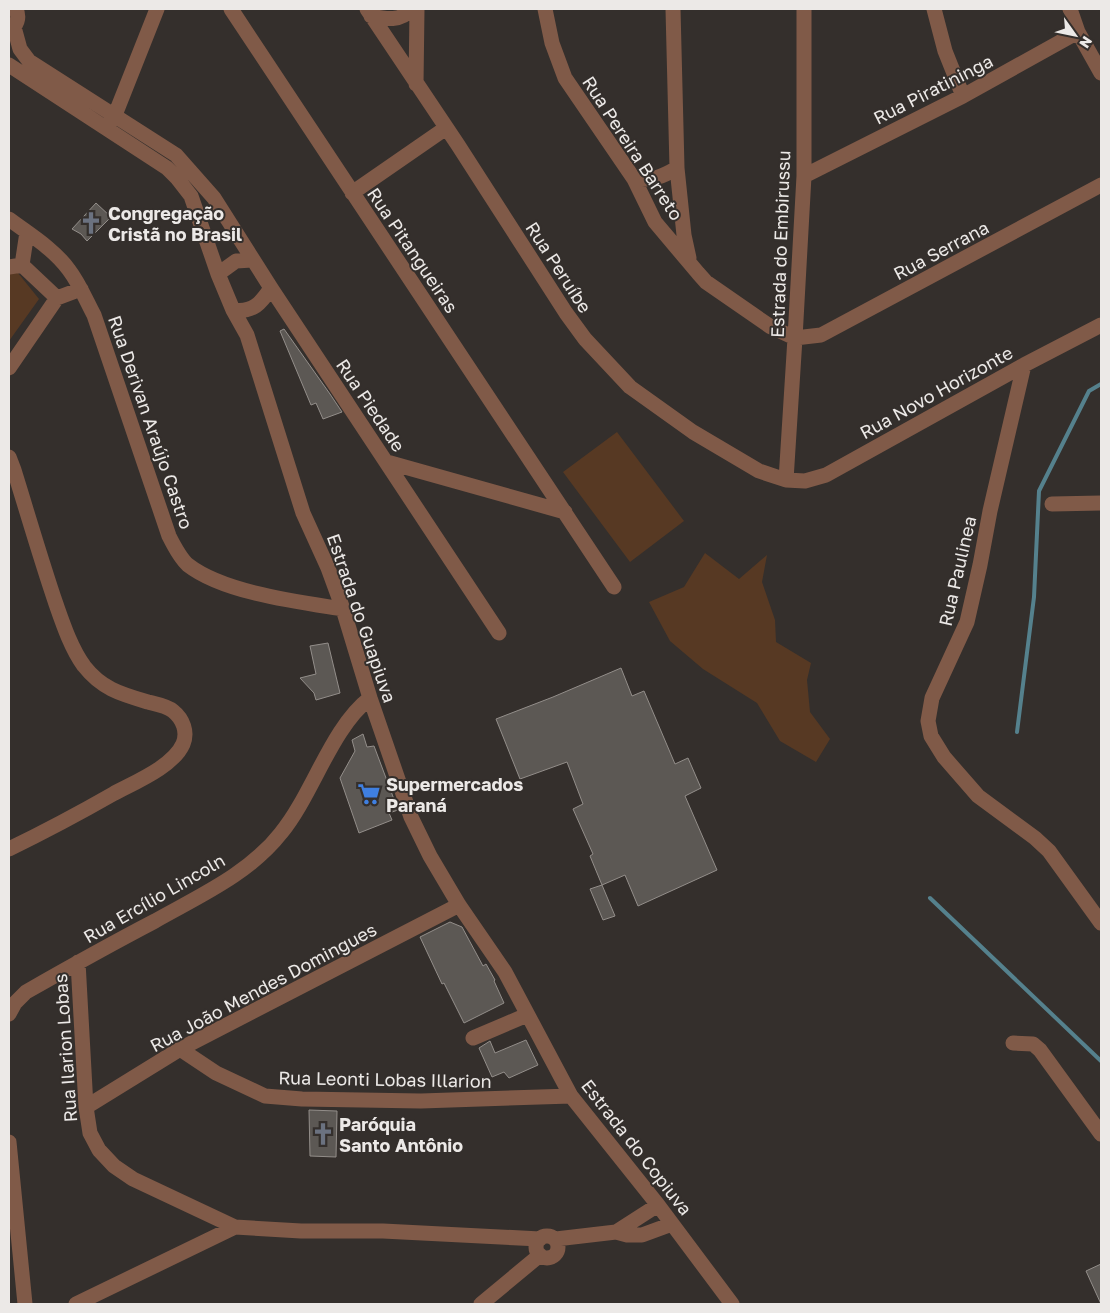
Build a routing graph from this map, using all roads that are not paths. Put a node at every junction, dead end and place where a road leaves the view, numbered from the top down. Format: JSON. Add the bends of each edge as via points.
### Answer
{"nodes":[{"id":1,"x":157,"y":9,"type":"edge"},
{"id":2,"x":231,"y":9,"type":"edge"},
{"id":3,"x":411,"y":9,"type":"edge"},
{"id":4,"x":417,"y":9,"type":"edge"},
{"id":5,"x":545,"y":9,"type":"edge"},
{"id":6,"x":673,"y":9,"type":"edge"},
{"id":7,"x":804,"y":9,"type":"edge"},
{"id":8,"x":934,"y":9,"type":"edge"},
{"id":9,"x":1070,"y":9,"type":"edge"},
{"id":10,"x":369,"y":12,"type":"edge"},
{"id":11,"x":16,"y":19,"type":"edge"},
{"id":12,"x":1078,"y":32,"type":"junction"},
{"id":13,"x":9,"y":65,"type":"edge"},
{"id":14,"x":1101,"y":72,"type":"edge"},
{"id":15,"x":416,"y":84,"type":"junction"},
{"id":16,"x":963,"y":96,"type":"junction"},
{"id":17,"x":105,"y":121,"type":"junction"},
{"id":18,"x":446,"y":128,"type":"junction"},
{"id":19,"x":677,"y":168,"type":"junction"},
{"id":20,"x":804,"y":176,"type":"junction"},
{"id":21,"x":634,"y":179,"type":"junction"},
{"id":22,"x":1101,"y":185,"type":"edge"},
{"id":23,"x":352,"y":193,"type":"junction"},
{"id":24,"x":214,"y":198,"type":"joint"},
{"id":25,"x":681,"y":214,"type":"junction"},
{"id":26,"x":9,"y":219,"type":"edge"},
{"id":27,"x":655,"y":222,"type":"junction"},
{"id":28,"x":27,"y":232,"type":"junction"},
{"id":29,"x":252,"y":260,"type":"junction"},
{"id":30,"x":692,"y":264,"type":"junction"},
{"id":31,"x":16,"y":266,"type":"edge"},
{"id":32,"x":218,"y":274,"type":"junction"},
{"id":33,"x":271,"y":288,"type":"junction"},
{"id":34,"x":81,"y":289,"type":"junction"},
{"id":35,"x":57,"y":298,"type":"junction"},
{"id":36,"x":256,"y":307,"type":"junction"},
{"id":37,"x":233,"y":310,"type":"junction"},
{"id":38,"x":1101,"y":325,"type":"edge"},
{"id":39,"x":247,"y":335,"type":"junction"},
{"id":40,"x":796,"y":338,"type":"junction"},
{"id":41,"x":1024,"y":365,"type":"junction"},
{"id":42,"x":9,"y":368,"type":"edge"},
{"id":43,"x":9,"y":457,"type":"edge"},
{"id":44,"x":387,"y":462,"type":"junction"},
{"id":45,"x":786,"y":480,"type":"junction"},
{"id":46,"x":1101,"y":503,"type":"edge"},
{"id":47,"x":1052,"y":504,"type":"dead end"},
{"id":48,"x":565,"y":512,"type":"junction"},
{"id":49,"x":614,"y":587,"type":"dead end"},
{"id":50,"x":343,"y":609,"type":"junction"},
{"id":51,"x":499,"y":633,"type":"dead end"},
{"id":52,"x":370,"y":698,"type":"junction"},
{"id":53,"x":9,"y":849,"type":"edge"},
{"id":54,"x":459,"y":905,"type":"junction"},
{"id":55,"x":1101,"y":923,"type":"edge"},
{"id":56,"x":78,"y":962,"type":"junction"},
{"id":57,"x":9,"y":1014,"type":"edge"},
{"id":58,"x":527,"y":1014,"type":"junction"},
{"id":59,"x":473,"y":1038,"type":"dead end"},
{"id":60,"x":1013,"y":1043,"type":"dead end"},
{"id":61,"x":180,"y":1049,"type":"junction"},
{"id":62,"x":571,"y":1096,"type":"junction"},
{"id":63,"x":86,"y":1107,"type":"junction"},
{"id":64,"x":1101,"y":1134,"type":"edge"},
{"id":65,"x":9,"y":1142,"type":"edge"},
{"id":66,"x":658,"y":1205,"type":"junction"},
{"id":67,"x":672,"y":1224,"type":"junction"},
{"id":68,"x":235,"y":1227,"type":"junction"},
{"id":69,"x":616,"y":1232,"type":"junction"},
{"id":70,"x":540,"y":1239,"type":"junction"},
{"id":71,"x":556,"y":1239,"type":"junction"},
{"id":72,"x":540,"y":1255,"type":"junction"},
{"id":73,"x":25,"y":1304,"type":"edge"},
{"id":74,"x":76,"y":1304,"type":"edge"},
{"id":75,"x":481,"y":1304,"type":"edge"},
{"id":76,"x":732,"y":1304,"type":"edge"}],
"edges":[{"from":1,"to":17,"type":"street"},
{"from":2,"to":23,"type":"street","name":"Rua Pitangueiras"},
{"from":3,"to":10,"type":"street","via":[[400,18],[390,20]]},
{"from":4,"to":15,"type":"street"},
{"from":5,"to":21,"type":"street","name":"Rua Pereira Barreto","via":[[552,43],[565,78]]},
{"from":6,"to":19,"type":"street"},
{"from":7,"to":20,"type":"street","name":"Estrada do Embirussu"},
{"from":8,"to":16,"type":"street","via":[[945,51]]},
{"from":9,"to":12,"type":"street"},
{"from":10,"to":15,"type":"street","name":"Rua Peruíbe"},
{"from":11,"to":17,"type":"street","name":"Estrada do Guapiuva","via":[[20,49],[29,61]]},
{"from":12,"to":14,"type":"street"},
{"from":12,"to":16,"type":"street","name":"Rua Piratininga"},
{"from":13,"to":17,"type":"street"},
{"from":15,"to":18,"type":"street","name":"Rua Peruíbe"},
{"from":16,"to":20,"type":"street","name":"Rua Piratininga"},
{"from":17,"to":24,"type":"street","name":"Estrada do Guapiuva","via":[[176,155]]},
{"from":17,"to":32,"type":"street","name":"Estrada do Guapiuva","via":[[167,168],[191,196]]},
{"from":18,"to":23,"type":"street"},
{"from":18,"to":45,"type":"street","name":"Rua Peruíbe","via":[[566,314],[607,364],[630,387],[693,432],[759,470]]},
{"from":19,"to":21,"type":"street","via":[[656,179]]},
{"from":19,"to":25,"type":"street"},
{"from":20,"to":40,"type":"street","name":"Estrada do Embirussu"},
{"from":21,"to":27,"type":"street","name":"Rua Pereira Barreto"},
{"from":22,"to":40,"type":"street","name":"Rua Serrana","via":[[821,335]]},
{"from":23,"to":48,"type":"street","name":"Rua Pitangueiras"},
{"from":24,"to":29,"type":"street","name":"Rua Piedade"},
{"from":25,"to":27,"type":"street"},
{"from":25,"to":30,"type":"street","via":[[686,249]]},
{"from":26,"to":28,"type":"street","name":"Rua Derivan Araújo Castro"},
{"from":27,"to":30,"type":"street","name":"Rua Pereira Barreto"},
{"from":28,"to":31,"type":"street"},
{"from":28,"to":34,"type":"street","name":"Rua Derivan Araújo Castro","via":[[69,269]]},
{"from":29,"to":32,"type":"street","via":[[236,261]]},
{"from":29,"to":33,"type":"street","name":"Rua Piedade"},
{"from":30,"to":40,"type":"street","name":"Rua Pereira Barreto","via":[[706,282],[734,302],[771,327]]},
{"from":31,"to":35,"type":"street"},
{"from":32,"to":37,"type":"street","name":"Estrada do Guapiuva"},
{"from":33,"to":36,"type":"street"},
{"from":33,"to":44,"type":"street","name":"Rua Piedade"},
{"from":34,"to":35,"type":"street"},
{"from":34,"to":50,"type":"street","name":"Rua Derivan Araújo Castro","via":[[94,315],[169,536],[187,564],[205,576],[234,586],[297,603]]},
{"from":35,"to":42,"type":"street"},
{"from":36,"to":37,"type":"street"},
{"from":36,"to":39,"type":"street"},
{"from":37,"to":39,"type":"street","name":"Estrada do Guapiuva"},
{"from":38,"to":41,"type":"street","name":"Rua Novo Horizonte"},
{"from":39,"to":50,"type":"street","name":"Estrada do Guapiuva","via":[[303,513]]},
{"from":40,"to":45,"type":"street","name":"Estrada do Embirussu"},
{"from":41,"to":45,"type":"street","name":"Rua Novo Horizonte","via":[[826,475],[805,481]]},
{"from":41,"to":55,"type":"street","name":"Rua Paulinea","via":[[967,622],[932,698],[928,721],[931,736],[944,757],[978,796],[1049,851]]},
{"from":43,"to":53,"type":"street","via":[[60,613],[82,663],[106,687],[172,709],[181,718],[186,731],[183,744],[158,769]]},
{"from":44,"to":48,"type":"street"},
{"from":44,"to":51,"type":"street","name":"Rua Piedade"},
{"from":46,"to":47,"type":"street"},
{"from":48,"to":49,"type":"street","name":"Rua Pitangueiras"},
{"from":50,"to":52,"type":"street","name":"Estrada do Guapiuva"},
{"from":52,"to":54,"type":"street","name":"Estrada do Guapiuva","via":[[412,817]]},
{"from":52,"to":56,"type":"street","name":"Rua Ercílio Lincoln","via":[[358,707],[343,728],[282,833],[262,854],[222,884]]},
{"from":54,"to":58,"type":"street","name":"Estrada do Copiuva","via":[[505,972]]},
{"from":54,"to":61,"type":"street","name":"Rua João Mendes Domingues"},
{"from":56,"to":57,"type":"street","name":"Rua Ercílio Lincoln","via":[[26,992]]},
{"from":56,"to":63,"type":"street","name":"Rua Ilarion Lobas"},
{"from":58,"to":59,"type":"street"},
{"from":58,"to":62,"type":"street","name":"Estrada do Copiuva"},
{"from":60,"to":64,"type":"street","via":[[1033,1044],[1040,1050]]},
{"from":61,"to":62,"type":"street","name":"Rua Leonti Lobas Illarion","via":[[216,1073],[265,1096],[412,1101]]},
{"from":61,"to":63,"type":"street","name":"Rua João Mendes Domingues"},
{"from":62,"to":66,"type":"street","name":"Estrada do Copiuva"},
{"from":63,"to":68,"type":"street","name":"Rua Ilarion Lobas","via":[[90,1133],[99,1150],[114,1166],[133,1179]]},
{"from":65,"to":73,"type":"street"},
{"from":66,"to":67,"type":"street","name":"Estrada do Copiuva"},
{"from":66,"to":69,"type":"street"},
{"from":67,"to":69,"type":"street","via":[[642,1235],[627,1236]]},
{"from":67,"to":76,"type":"street","name":"Estrada do Copiuva"},
{"from":68,"to":70,"type":"street"},
{"from":68,"to":74,"type":"street"},
{"from":69,"to":71,"type":"street"},
{"from":70,"to":71,"type":"street","via":[[550,1236]]},
{"from":70,"to":72,"type":"street","via":[[536,1249]]},
{"from":71,"to":72,"type":"street","via":[[557,1253],[551,1257]]},
{"from":72,"to":75,"type":"street"}]}
